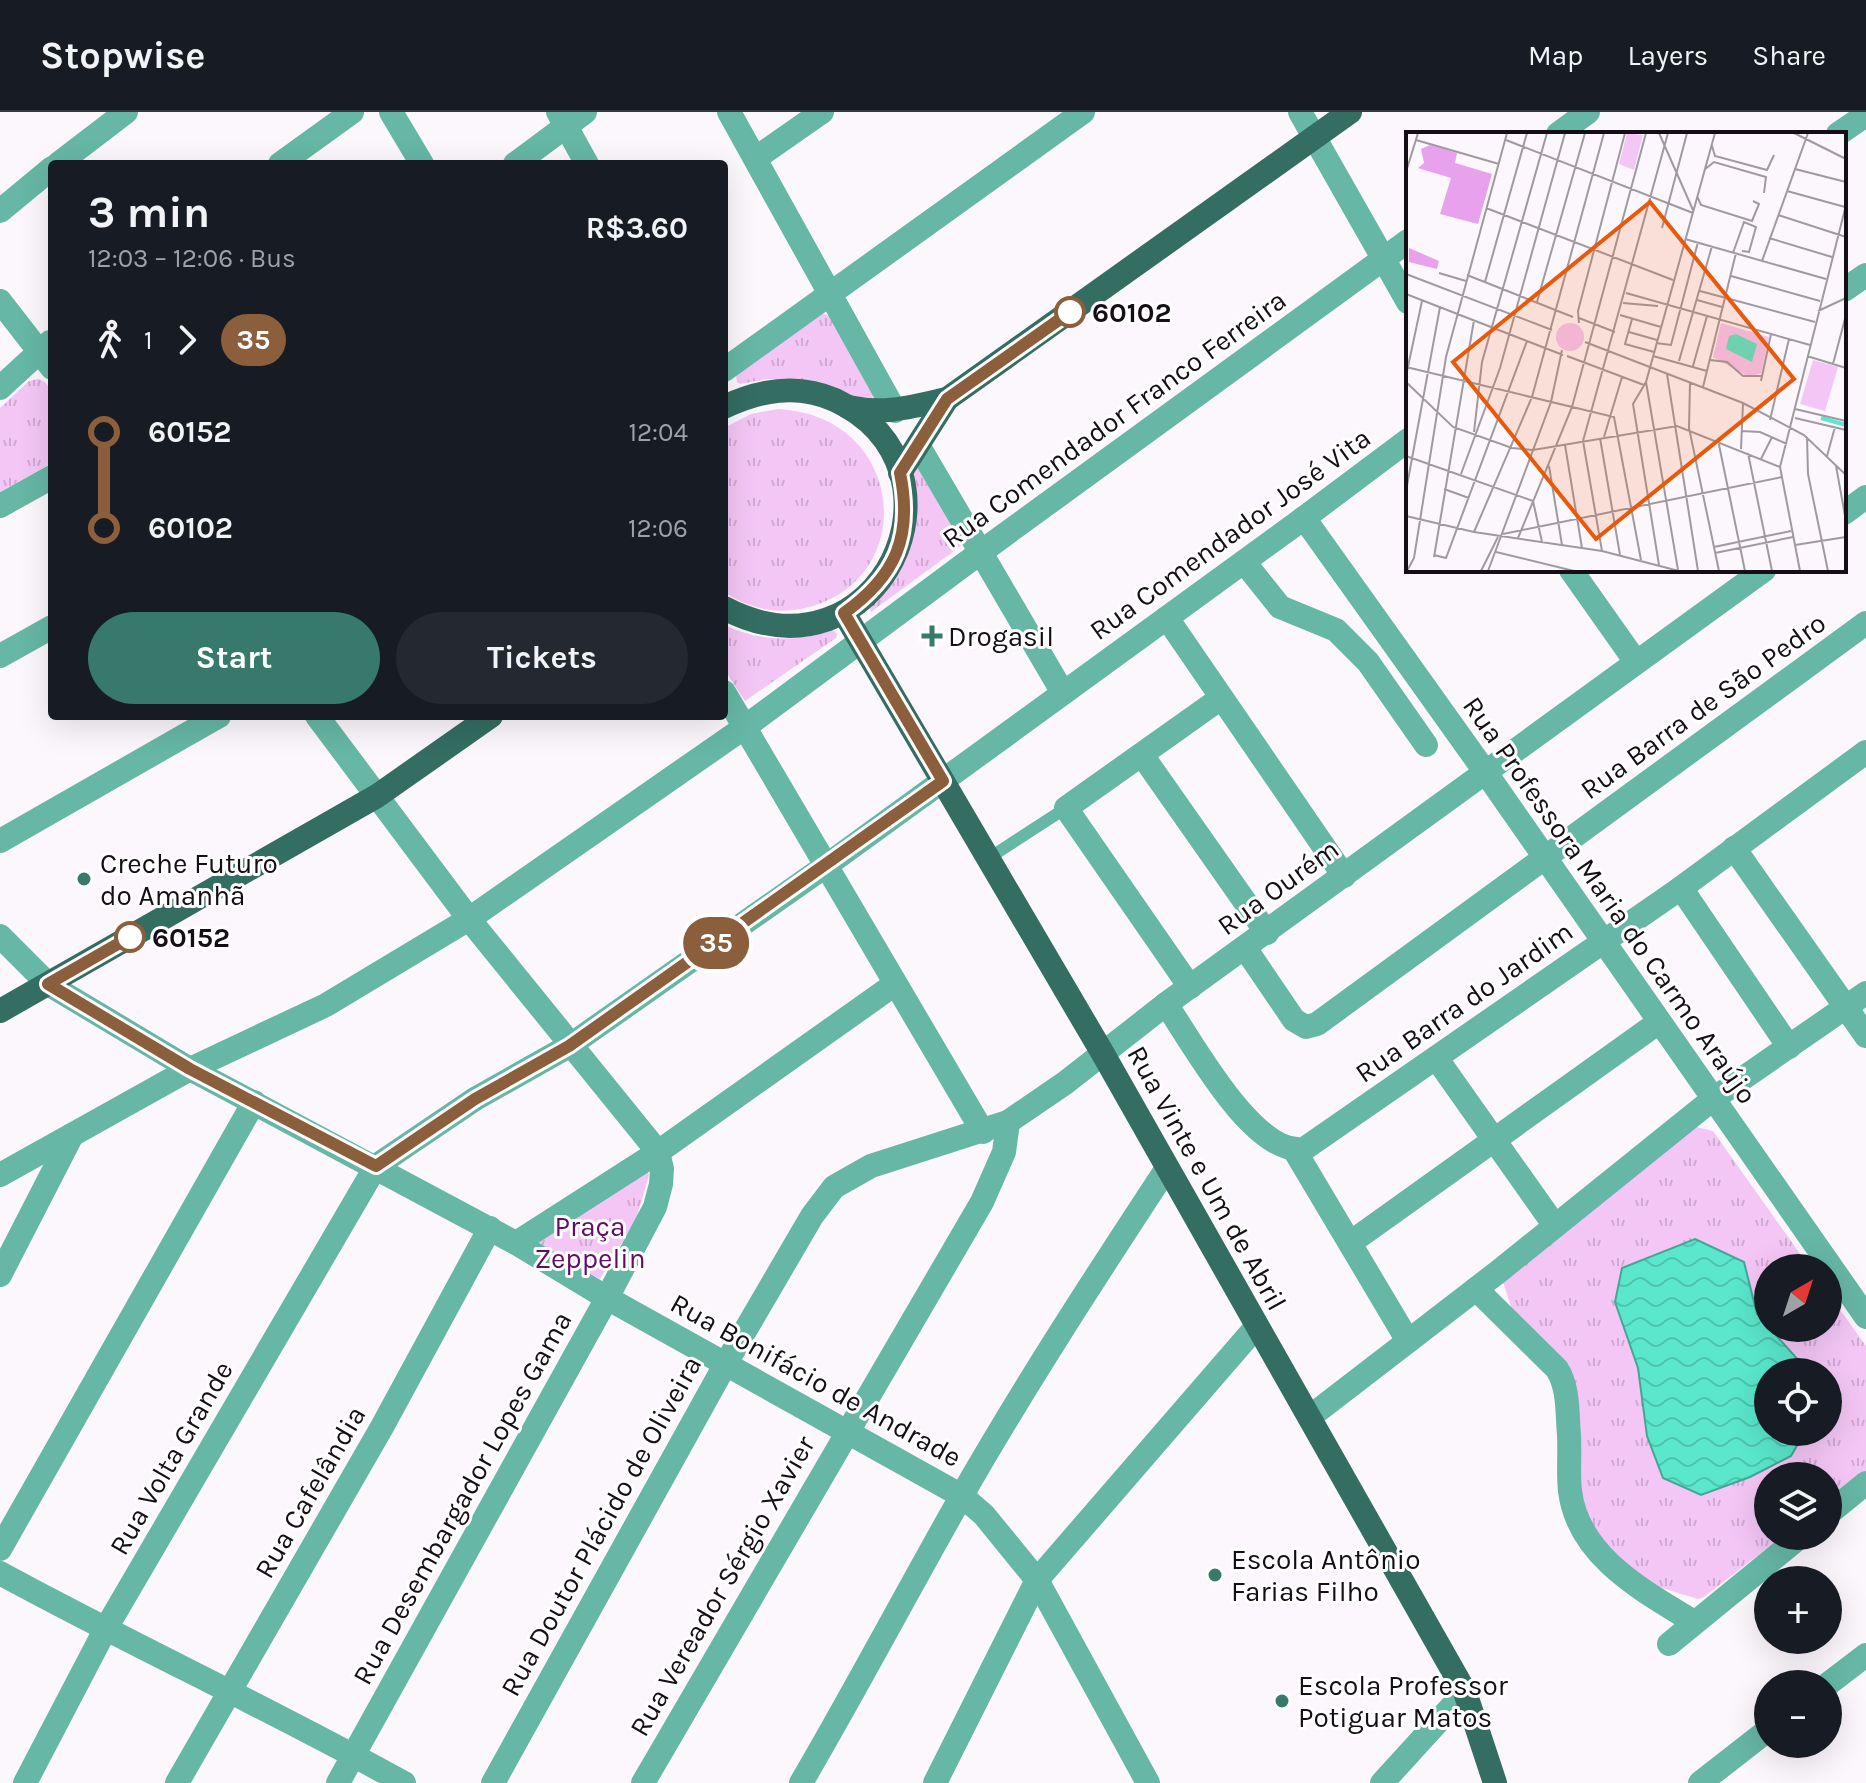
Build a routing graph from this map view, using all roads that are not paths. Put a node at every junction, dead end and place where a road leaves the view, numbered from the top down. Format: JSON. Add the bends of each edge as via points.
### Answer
{"nodes":[{"id":1,"x":126,"y":112,"type":"edge"},
{"id":2,"x":352,"y":112,"type":"edge"},
{"id":3,"x":391,"y":112,"type":"edge"},
{"id":4,"x":729,"y":112,"type":"edge"},
{"id":5,"x":822,"y":112,"type":"edge"},
{"id":6,"x":1083,"y":112,"type":"edge"},
{"id":7,"x":1300,"y":112,"type":"edge"},
{"id":8,"x":1350,"y":112,"type":"edge"},
{"id":9,"x":1588,"y":112,"type":"edge"},
{"id":10,"x":1866,"y":115,"type":"edge"},
{"id":11,"x":570,"y":117,"type":"edge"},
{"id":12,"x":1561,"y":132,"type":"edge"},
{"id":13,"x":1841,"y":132,"type":"edge"},
{"id":14,"x":1315,"y":138,"type":"junction"},
{"id":15,"x":756,"y":158,"type":"junction"},
{"id":16,"x":63,"y":160,"type":"edge"},
{"id":17,"x":286,"y":160,"type":"edge"},
{"id":18,"x":420,"y":160,"type":"edge"},
{"id":19,"x":520,"y":160,"type":"edge"},
{"id":20,"x":586,"y":160,"type":"edge"},
{"id":21,"x":48,"y":171,"type":"edge"},
{"id":22,"x":0,"y":211,"type":"edge"},
{"id":23,"x":1406,"y":242,"type":"edge"},
{"id":24,"x":1384,"y":258,"type":"junction"},
{"id":25,"x":1866,"y":275,"type":"edge"},
{"id":26,"x":1846,"y":289,"type":"edge"},
{"id":27,"x":828,"y":293,"type":"junction"},
{"id":28,"x":1406,"y":298,"type":"edge"},
{"id":29,"x":0,"y":301,"type":"edge"},
{"id":30,"x":48,"y":353,"type":"edge"},
{"id":31,"x":728,"y":367,"type":"edge"},
{"id":32,"x":0,"y":388,"type":"edge"},
{"id":33,"x":947,"y":399,"type":"junction"},
{"id":34,"x":728,"y":405,"type":"edge"},
{"id":35,"x":848,"y":407,"type":"junction"},
{"id":36,"x":895,"y":411,"type":"junction"},
{"id":37,"x":1406,"y":442,"type":"edge"},
{"id":38,"x":918,"y":445,"type":"junction"},
{"id":39,"x":900,"y":473,"type":"junction"},
{"id":40,"x":48,"y":479,"type":"edge"},
{"id":41,"x":1866,"y":497,"type":"edge"},
{"id":42,"x":0,"y":506,"type":"edge"},
{"id":43,"x":1846,"y":512,"type":"edge"},
{"id":44,"x":1304,"y":518,"type":"junction"},
{"id":45,"x":981,"y":552,"type":"junction"},
{"id":46,"x":1244,"y":562,"type":"junction"},
{"id":47,"x":1572,"y":572,"type":"edge"},
{"id":48,"x":1761,"y":572,"type":"edge"},
{"id":49,"x":728,"y":610,"type":"edge"},
{"id":50,"x":844,"y":613,"type":"junction"},
{"id":51,"x":1167,"y":618,"type":"junction"},
{"id":52,"x":1866,"y":623,"type":"edge"},
{"id":53,"x":48,"y":629,"type":"edge"},
{"id":54,"x":863,"y":642,"type":"junction"},
{"id":55,"x":0,"y":656,"type":"edge"},
{"id":56,"x":1636,"y":662,"type":"junction"},
{"id":57,"x":1063,"y":693,"type":"junction"},
{"id":58,"x":1221,"y":698,"type":"junction"},
{"id":59,"x":728,"y":699,"type":"edge"},
{"id":60,"x":212,"y":720,"type":"edge"},
{"id":61,"x":320,"y":720,"type":"edge"},
{"id":62,"x":485,"y":720,"type":"edge"},
{"id":63,"x":745,"y":727,"type":"junction"},
{"id":64,"x":1426,"y":745,"type":"dead end"},
{"id":65,"x":1866,"y":752,"type":"edge"},
{"id":66,"x":1142,"y":755,"type":"junction"},
{"id":67,"x":1486,"y":773,"type":"junction"},
{"id":68,"x":943,"y":781,"type":"junction"},
{"id":69,"x":377,"y":796,"type":"junction"},
{"id":70,"x":1066,"y":808,"type":"junction"},
{"id":71,"x":0,"y":841,"type":"edge"},
{"id":72,"x":1734,"y":848,"type":"junction"},
{"id":73,"x":989,"y":858,"type":"junction"},
{"id":74,"x":1544,"y":860,"type":"junction"},
{"id":75,"x":827,"y":865,"type":"junction"},
{"id":76,"x":1344,"y":876,"type":"junction"},
{"id":77,"x":1681,"y":888,"type":"junction"},
{"id":78,"x":469,"y":919,"type":"junction"},
{"id":79,"x":1267,"y":933,"type":"junction"},
{"id":80,"x":0,"y":936,"type":"edge"},
{"id":81,"x":1602,"y":941,"type":"junction"},
{"id":82,"x":1245,"y":948,"type":"junction"},
{"id":83,"x":48,"y":984,"type":"junction"},
{"id":84,"x":895,"y":984,"type":"junction"},
{"id":85,"x":1190,"y":987,"type":"junction"},
{"id":86,"x":1866,"y":993,"type":"edge"},
{"id":87,"x":1166,"y":1004,"type":"junction"},
{"id":88,"x":1845,"y":1008,"type":"junction"},
{"id":89,"x":0,"y":1011,"type":"edge"},
{"id":90,"x":1659,"y":1022,"type":"junction"},
{"id":91,"x":1866,"y":1036,"type":"edge"},
{"id":92,"x":569,"y":1046,"type":"junction"},
{"id":93,"x":1789,"y":1047,"type":"junction"},
{"id":94,"x":1102,"y":1052,"type":"junction"},
{"id":95,"x":1437,"y":1059,"type":"junction"},
{"id":96,"x":190,"y":1069,"type":"junction"},
{"id":97,"x":1713,"y":1099,"type":"junction"},
{"id":98,"x":254,"y":1102,"type":"junction"},
{"id":99,"x":1008,"y":1122,"type":"junction"},
{"id":100,"x":983,"y":1132,"type":"junction"},
{"id":101,"x":73,"y":1134,"type":"junction"},
{"id":102,"x":1493,"y":1141,"type":"junction"},
{"id":103,"x":1295,"y":1151,"type":"junction"},
{"id":104,"x":658,"y":1152,"type":"junction"},
{"id":105,"x":376,"y":1166,"type":"junction"},
{"id":106,"x":1167,"y":1168,"type":"junction"},
{"id":107,"x":0,"y":1175,"type":"edge"},
{"id":108,"x":812,"y":1216,"type":"joint"},
{"id":109,"x":1555,"y":1226,"type":"junction"},
{"id":110,"x":490,"y":1228,"type":"junction"},
{"id":111,"x":516,"y":1243,"type":"junction"},
{"id":112,"x":1350,"y":1243,"type":"junction"},
{"id":113,"x":0,"y":1275,"type":"edge"},
{"id":114,"x":1476,"y":1289,"type":"junction"},
{"id":115,"x":607,"y":1298,"type":"junction"},
{"id":116,"x":1866,"y":1317,"type":"edge"},
{"id":117,"x":1256,"y":1327,"type":"junction"},
{"id":118,"x":1408,"y":1341,"type":"junction"},
{"id":119,"x":725,"y":1365,"type":"junction"},
{"id":120,"x":1311,"y":1416,"type":"junction"},
{"id":121,"x":846,"y":1431,"type":"junction"},
{"id":122,"x":1866,"y":1483,"type":"edge"},
{"id":123,"x":962,"y":1496,"type":"junction"},
{"id":124,"x":1842,"y":1503,"type":"edge"},
{"id":125,"x":0,"y":1549,"type":"edge"},
{"id":126,"x":1784,"y":1550,"type":"edge"},
{"id":127,"x":0,"y":1573,"type":"edge"},
{"id":128,"x":1037,"y":1580,"type":"junction"},
{"id":129,"x":1694,"y":1622,"type":"junction"},
{"id":130,"x":105,"y":1630,"type":"junction"},
{"id":131,"x":1669,"y":1644,"type":"dead end"},
{"id":132,"x":1866,"y":1655,"type":"edge"},
{"id":133,"x":1842,"y":1673,"type":"edge"},
{"id":134,"x":229,"y":1691,"type":"junction"},
{"id":135,"x":1465,"y":1692,"type":"junction"},
{"id":136,"x":1754,"y":1741,"type":"edge"},
{"id":137,"x":353,"y":1755,"type":"junction"},
{"id":138,"x":25,"y":1783,"type":"edge"},
{"id":139,"x":177,"y":1783,"type":"edge"},
{"id":140,"x":338,"y":1783,"type":"edge"},
{"id":141,"x":404,"y":1783,"type":"edge"},
{"id":142,"x":493,"y":1783,"type":"edge"},
{"id":143,"x":643,"y":1783,"type":"edge"},
{"id":144,"x":801,"y":1783,"type":"edge"},
{"id":145,"x":935,"y":1783,"type":"edge"},
{"id":146,"x":1148,"y":1783,"type":"edge"},
{"id":147,"x":1382,"y":1783,"type":"edge"},
{"id":148,"x":1495,"y":1783,"type":"edge"},
{"id":149,"x":1700,"y":1783,"type":"edge"}],
"edges":[{"from":1,"to":16,"type":"street"},
{"from":2,"to":17,"type":"street"},
{"from":3,"to":18,"type":"street"},
{"from":4,"to":15,"type":"street"},
{"from":5,"to":15,"type":"street"},
{"from":6,"to":27,"type":"street"},
{"from":7,"to":14,"type":"street"},
{"from":8,"to":14,"type":"main road"},
{"from":9,"to":12,"type":"street"},
{"from":10,"to":13,"type":"street"},
{"from":11,"to":19,"type":"street"},
{"from":11,"to":20,"type":"street"},
{"from":14,"to":24,"type":"street"},
{"from":14,"to":33,"type":"main road"},
{"from":15,"to":27,"type":"street"},
{"from":21,"to":22,"type":"street"},
{"from":23,"to":24,"type":"street","name":"Rua Comendador Franco Ferreira"},
{"from":24,"to":28,"type":"street"},
{"from":24,"to":45,"type":"street","name":"Rua Comendador Franco Ferreira"},
{"from":25,"to":26,"type":"street"},
{"from":27,"to":31,"type":"street"},
{"from":27,"to":36,"type":"street"},
{"from":29,"to":30,"type":"street"},
{"from":30,"to":32,"type":"street"},
{"from":33,"to":36,"type":"main road"},
{"from":33,"to":38,"type":"main road"},
{"from":34,"to":35,"type":"main road","via":[[772,390],[799,390]]},
{"from":35,"to":36,"type":"main road"},
{"from":35,"to":39,"type":"main road","via":[[880,435]]},
{"from":37,"to":44,"type":"street","name":"Rua Comendador José Vita"},
{"from":38,"to":39,"type":"main road"},
{"from":38,"to":45,"type":"street"},
{"from":39,"to":50,"type":"main road","via":[[905,527],[897,553],[884,577]]},
{"from":40,"to":42,"type":"street"},
{"from":41,"to":43,"type":"street"},
{"from":44,"to":46,"type":"street","name":"Rua Comendador José Vita"},
{"from":44,"to":67,"type":"street","name":"Rua Professora Maria do Carmo Araújo"},
{"from":45,"to":54,"type":"street","name":"Rua Comendador Franco Ferreira"},
{"from":45,"to":57,"type":"street"},
{"from":46,"to":51,"type":"street","name":"Rua Comendador José Vita"},
{"from":46,"to":64,"type":"street","via":[[1280,607],[1336,630],[1368,662]]},
{"from":47,"to":56,"type":"street"},
{"from":48,"to":56,"type":"street","name":"Rua Ourém"},
{"from":49,"to":50,"type":"main road","via":[[764,624],[791,626]]},
{"from":50,"to":54,"type":"main road","name":"Rua Vinte e Um de Abril"},
{"from":51,"to":57,"type":"street","name":"Rua Comendador José Vita"},
{"from":51,"to":58,"type":"street"},
{"from":52,"to":74,"type":"street","name":"Rua Barra de São Pedro"},
{"from":53,"to":55,"type":"street"},
{"from":54,"to":63,"type":"street","name":"Rua Comendador Franco Ferreira"},
{"from":54,"to":68,"type":"main road","name":"Rua Vinte e Um de Abril"},
{"from":56,"to":67,"type":"street","name":"Rua Ourém"},
{"from":57,"to":68,"type":"street","name":"Rua Comendador José Vita"},
{"from":58,"to":66,"type":"street"},
{"from":58,"to":76,"type":"street"},
{"from":59,"to":63,"type":"street"},
{"from":60,"to":71,"type":"street"},
{"from":61,"to":69,"type":"street"},
{"from":62,"to":69,"type":"main road"},
{"from":63,"to":75,"type":"street"},
{"from":63,"to":78,"type":"street","name":"Rua Comendador Franco Ferreira"},
{"from":65,"to":72,"type":"street","name":"Rua Barra do Jardim"},
{"from":66,"to":70,"type":"street"},
{"from":66,"to":79,"type":"street"},
{"from":67,"to":74,"type":"street","name":"Rua Professora Maria do Carmo Araújo"},
{"from":67,"to":76,"type":"street","name":"Rua Ourém"},
{"from":68,"to":73,"type":"main road","name":"Rua Vinte e Um de Abril"},
{"from":68,"to":75,"type":"street","name":"Rua Comendador José Vita"},
{"from":69,"to":78,"type":"street"},
{"from":69,"to":83,"type":"main road"},
{"from":70,"to":73,"type":"lane"},
{"from":70,"to":85,"type":"street"},
{"from":72,"to":77,"type":"street","name":"Rua Barra do Jardim"},
{"from":72,"to":88,"type":"street"},
{"from":73,"to":94,"type":"main road","name":"Rua Vinte e Um de Abril"},
{"from":74,"to":81,"type":"street","name":"Rua Professora Maria do Carmo Araújo"},
{"from":74,"to":82,"type":"street","name":"Rua Barra de São Pedro","via":[[1311,1027],[1294,1020]]},
{"from":75,"to":84,"type":"street"},
{"from":75,"to":92,"type":"street","name":"Rua Comendador José Vita"},
{"from":76,"to":79,"type":"street","name":"Rua Ourém"},
{"from":77,"to":81,"type":"street","name":"Rua Barra do Jardim"},
{"from":77,"to":93,"type":"street"},
{"from":78,"to":92,"type":"street"},
{"from":78,"to":96,"type":"street","name":"Rua Comendador Franco Ferreira","via":[[326,1005]]},
{"from":79,"to":82,"type":"street","name":"Rua Ourém"},
{"from":80,"to":83,"type":"street","name":"Rua Bonifácio de Andrade"},
{"from":81,"to":90,"type":"street","name":"Rua Professora Maria do Carmo Araújo"},
{"from":81,"to":95,"type":"street","name":"Rua Barra do Jardim"},
{"from":82,"to":85,"type":"street","name":"Rua Ourém"},
{"from":83,"to":89,"type":"main road"},
{"from":83,"to":96,"type":"street","name":"Rua Bonifácio de Andrade"},
{"from":84,"to":100,"type":"street"},
{"from":84,"to":104,"type":"street"},
{"from":85,"to":87,"type":"street","name":"Rua Ourém"},
{"from":86,"to":88,"type":"street"},
{"from":87,"to":94,"type":"street","name":"Rua Ourém"},
{"from":87,"to":103,"type":"street","via":[[1254,1127],[1271,1142]]},
{"from":88,"to":91,"type":"street"},
{"from":88,"to":93,"type":"street"},
{"from":90,"to":97,"type":"street","name":"Rua Professora Maria do Carmo Araújo"},
{"from":90,"to":102,"type":"street"},
{"from":92,"to":104,"type":"street"},
{"from":92,"to":105,"type":"street","name":"Rua Comendador José Vita","via":[[475,1099]]},
{"from":93,"to":97,"type":"street"},
{"from":94,"to":99,"type":"street","name":"Rua Ourém"},
{"from":94,"to":106,"type":"main road","name":"Rua Vinte e Um de Abril"},
{"from":95,"to":102,"type":"street"},
{"from":95,"to":103,"type":"street","name":"Rua Barra do Jardim","via":[[1316,1143]]},
{"from":96,"to":98,"type":"street","name":"Rua Bonifácio de Andrade"},
{"from":96,"to":101,"type":"street","name":"Rua Comendador Franco Ferreira"},
{"from":97,"to":109,"type":"street"},
{"from":97,"to":116,"type":"street","name":"Rua Professora Maria do Carmo Araújo"},
{"from":98,"to":105,"type":"street","name":"Rua Bonifácio de Andrade"},
{"from":98,"to":125,"type":"street"},
{"from":99,"to":100,"type":"street","name":"Rua Ourém"},
{"from":99,"to":121,"type":"street","name":"Rua Vereador Sérgio Xavier","via":[[1004,1152],[982,1202]]},
{"from":100,"to":108,"type":"street","name":"Rua Ourém","via":[[850,1176],[834,1187]]},
{"from":101,"to":107,"type":"street","name":"Rua Comendador Franco Ferreira"},
{"from":101,"to":113,"type":"street"},
{"from":102,"to":109,"type":"street"},
{"from":102,"to":112,"type":"street"},
{"from":103,"to":112,"type":"street"},
{"from":104,"to":111,"type":"street"},
{"from":104,"to":115,"type":"street","name":"Rua Desembargador Lopes Gama","via":[[659,1197]]},
{"from":105,"to":110,"type":"street","name":"Rua Bonifácio de Andrade"},
{"from":105,"to":130,"type":"street","name":"Rua Volta Grande"},
{"from":106,"to":117,"type":"main road","name":"Rua Vinte e Um de Abril"},
{"from":106,"to":123,"type":"street"},
{"from":108,"to":119,"type":"street","name":"Rua Doutor Plácido de Oliveira"},
{"from":109,"to":114,"type":"street"},
{"from":110,"to":111,"type":"street","name":"Rua Bonifácio de Andrade"},
{"from":110,"to":134,"type":"street","name":"Rua Cafelândia"},
{"from":111,"to":115,"type":"street","name":"Rua Bonifácio de Andrade"},
{"from":112,"to":118,"type":"street"},
{"from":114,"to":118,"type":"street"},
{"from":114,"to":129,"type":"street","via":[[1560,1374],[1567,1406],[1570,1493],[1587,1536],[1613,1568]]},
{"from":115,"to":119,"type":"street","name":"Rua Bonifácio de Andrade"},
{"from":115,"to":137,"type":"street","name":"Rua Desembargador Lopes Gama"},
{"from":117,"to":120,"type":"main road","name":"Rua Vinte e Um de Abril"},
{"from":117,"to":128,"type":"street"},
{"from":118,"to":120,"type":"street"},
{"from":119,"to":121,"type":"street","name":"Rua Bonifácio de Andrade"},
{"from":119,"to":142,"type":"street","name":"Rua Doutor Plácido de Oliveira"},
{"from":120,"to":135,"type":"main road","name":"Rua Vinte e Um de Abril"},
{"from":121,"to":123,"type":"street","name":"Rua Bonifácio de Andrade"},
{"from":121,"to":143,"type":"street","name":"Rua Vereador Sérgio Xavier"},
{"from":122,"to":124,"type":"street"},
{"from":123,"to":128,"type":"street","name":"Rua Bonifácio de Andrade"},
{"from":123,"to":144,"type":"street"},
{"from":126,"to":129,"type":"street"},
{"from":127,"to":130,"type":"street"},
{"from":128,"to":145,"type":"street"},
{"from":128,"to":146,"type":"street","name":"Rua Bonifácio de Andrade"},
{"from":129,"to":131,"type":"street"},
{"from":130,"to":134,"type":"street"},
{"from":130,"to":138,"type":"street","name":"Rua Volta Grande"},
{"from":132,"to":133,"type":"street"},
{"from":134,"to":137,"type":"street"},
{"from":134,"to":139,"type":"street","name":"Rua Cafelândia"},
{"from":135,"to":147,"type":"street"},
{"from":135,"to":148,"type":"main road","name":"Rua Vinte e Um de Abril"},
{"from":136,"to":149,"type":"street"},
{"from":137,"to":140,"type":"street","name":"Rua Desembargador Lopes Gama"},
{"from":137,"to":141,"type":"street"}]}
